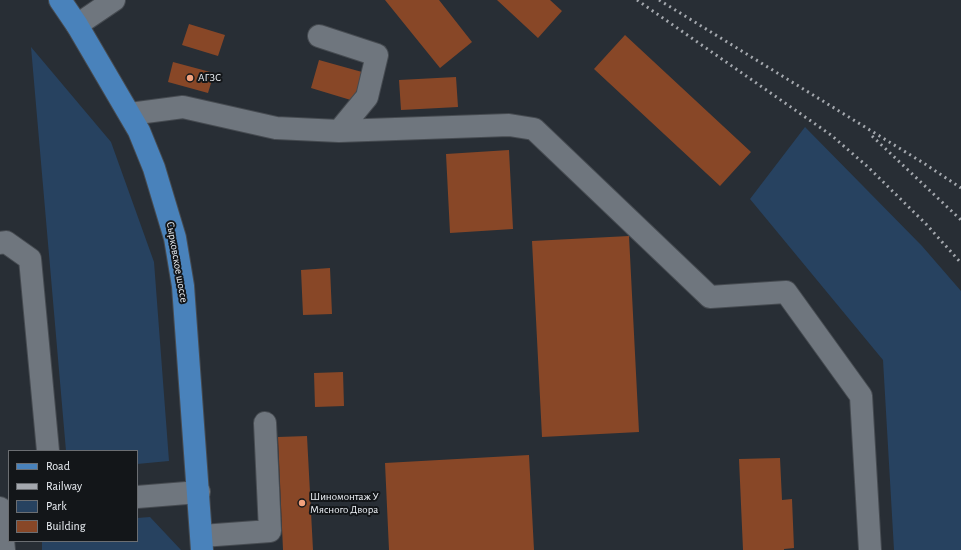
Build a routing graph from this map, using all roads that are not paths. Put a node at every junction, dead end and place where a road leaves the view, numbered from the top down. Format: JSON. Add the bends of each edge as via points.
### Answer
{"nodes":[{"id":1,"x":60,"y":0,"type":"edge"},
{"id":2,"x":114,"y":0,"type":"edge"},
{"id":3,"x":77,"y":25,"type":"junction"},
{"id":4,"x":319,"y":36,"type":"dead end"},
{"id":5,"x":130,"y":114,"type":"junction"},
{"id":6,"x":339,"y":131,"type":"junction"},
{"id":7,"x":0,"y":243,"type":"edge"},
{"id":8,"x":265,"y":423,"type":"dead end"},
{"id":9,"x":48,"y":450,"type":"edge"},
{"id":10,"x":199,"y":492,"type":"junction"},
{"id":11,"x":138,"y":497,"type":"edge"},
{"id":12,"x":0,"y":508,"type":"edge"},
{"id":13,"x":202,"y":543,"type":"edge"},
{"id":14,"x":4,"y":550,"type":"edge"},
{"id":15,"x":870,"y":550,"type":"edge"}],
"edges":[{"from":1,"to":3,"type":"main road","name":"Сырковское шоссе"},
{"from":2,"to":3,"type":"lane"},
{"from":3,"to":5,"type":"main road","name":"Сырковское шоссе"},
{"from":4,"to":6,"type":"lane","via":[[377,55],[366,97]]},
{"from":5,"to":6,"type":"lane","via":[[183,107],[276,128]]},
{"from":5,"to":10,"type":"main road","name":"Сырковское шоссе","via":[[140,131],[154,168],[175,238],[183,286]]},
{"from":6,"to":15,"type":"lane","via":[[509,125],[534,129],[710,297],[786,292],[861,396]]},
{"from":7,"to":9,"type":"lane","via":[[6,242],[30,259]]},
{"from":8,"to":13,"type":"lane","via":[[270,531]]},
{"from":10,"to":11,"type":"lane"},
{"from":10,"to":13,"type":"main road","name":"Сырковское шоссе"},
{"from":12,"to":14,"type":"lane"}]}
